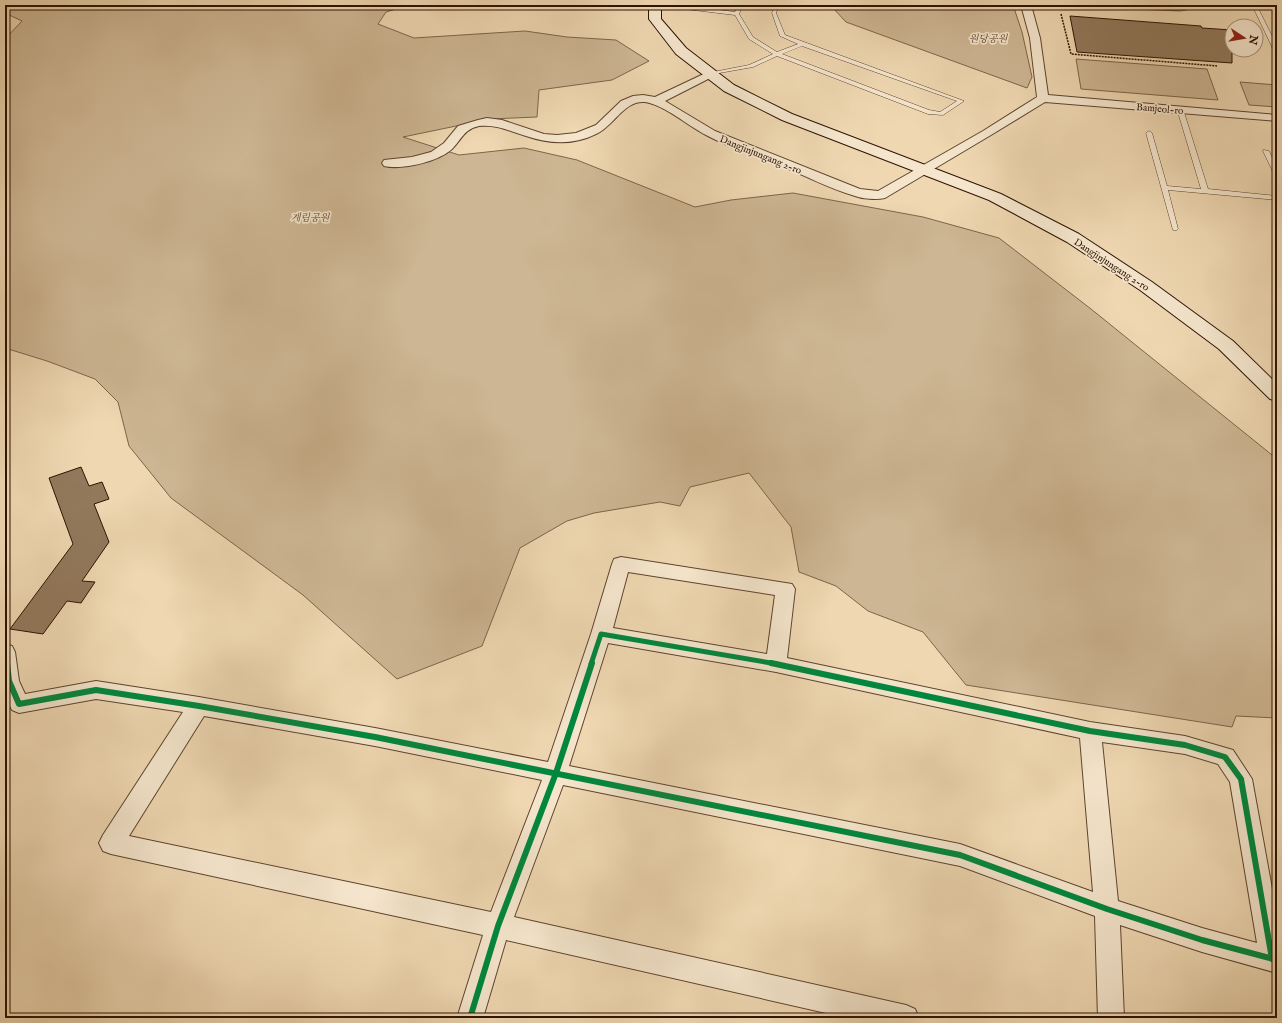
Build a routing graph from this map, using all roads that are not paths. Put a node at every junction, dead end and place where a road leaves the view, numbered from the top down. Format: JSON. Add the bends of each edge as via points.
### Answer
{"nodes":[{"id":1,"x":655,"y":5,"type":"edge"},
{"id":2,"x":683,"y":5,"type":"edge"},
{"id":3,"x":741,"y":5,"type":"edge"},
{"id":4,"x":777,"y":5,"type":"edge"},
{"id":5,"x":1026,"y":5,"type":"edge"},
{"id":6,"x":1265,"y":5,"type":"edge"},
{"id":7,"x":737,"y":14,"type":"junction"},
{"id":8,"x":802,"y":44,"type":"junction"},
{"id":9,"x":1277,"y":51,"type":"edge"},
{"id":10,"x":777,"y":54,"type":"junction"},
{"id":11,"x":710,"y":74,"type":"junction"},
{"id":12,"x":1043,"y":98,"type":"junction"},
{"id":13,"x":657,"y":101,"type":"junction"},
{"id":14,"x":1180,"y":110,"type":"junction"},
{"id":15,"x":1277,"y":118,"type":"edge"},
{"id":16,"x":1149,"y":133,"type":"dead end"},
{"id":17,"x":1266,"y":150,"type":"dead end"},
{"id":18,"x":388,"y":163,"type":"dead end"},
{"id":19,"x":923,"y":169,"type":"junction"},
{"id":20,"x":1277,"y":174,"type":"edge"},
{"id":21,"x":1164,"y":188,"type":"junction"},
{"id":22,"x":1205,"y":191,"type":"junction"},
{"id":23,"x":1277,"y":198,"type":"edge"},
{"id":24,"x":1175,"y":229,"type":"dead end"},
{"id":25,"x":1277,"y":396,"type":"edge"},
{"id":26,"x":601,"y":634,"type":"junction"},
{"id":27,"x":5,"y":652,"type":"edge"},
{"id":28,"x":776,"y":664,"type":"junction"},
{"id":29,"x":199,"y":706,"type":"junction"},
{"id":30,"x":1090,"y":731,"type":"junction"},
{"id":31,"x":556,"y":773,"type":"junction"},
{"id":32,"x":1107,"y":909,"type":"junction"},
{"id":33,"x":498,"y":926,"type":"junction"},
{"id":34,"x":1274,"y":959,"type":"edge"},
{"id":35,"x":470,"y":1018,"type":"edge"},
{"id":36,"x":906,"y":1018,"type":"edge"},
{"id":37,"x":1111,"y":1018,"type":"edge"}],
"edges":[{"from":1,"to":11,"type":"street","name":"Dangjinjungang 2-ro","via":[[655,19],[681,51]]},
{"from":2,"to":7,"type":"lane","via":[[685,8]]},
{"from":3,"to":7,"type":"lane"},
{"from":4,"to":8,"type":"lane","via":[[774,13],[783,36]]},
{"from":5,"to":12,"type":"street","via":[[1035,38]]},
{"from":6,"to":9,"type":"lane","via":[[1255,7]]},
{"from":7,"to":10,"type":"lane","via":[[751,38]]},
{"from":8,"to":10,"type":"lane"},
{"from":8,"to":10,"type":"lane","via":[[961,101],[941,114],[928,112]]},
{"from":10,"to":11,"type":"lane","via":[[750,66]]},
{"from":11,"to":13,"type":"street"},
{"from":11,"to":19,"type":"street","name":"Dangjinjungang 2-ro","via":[[729,88],[787,117]]},
{"from":12,"to":14,"type":"street","name":"Bamjeol-ro"},
{"from":12,"to":19,"type":"street"},
{"from":13,"to":18,"type":"street","via":[[632,99],[623,104],[601,128],[567,138],[537,136],[494,121],[478,123],[458,131],[449,145],[434,155],[422,160]]},
{"from":13,"to":19,"type":"street","name":"Dangjinjungang 2-ro","via":[[711,133],[858,193],[880,195]]},
{"from":14,"to":15,"type":"street","name":"Bamjeol-ro"},
{"from":14,"to":22,"type":"lane"},
{"from":16,"to":21,"type":"lane"},
{"from":17,"to":20,"type":"lane"},
{"from":19,"to":25,"type":"street","name":"Dangjinjungang 2-ro","via":[[995,198],[1073,238],[1146,286],[1226,346]]},
{"from":21,"to":22,"type":"lane"},
{"from":21,"to":24,"type":"lane"},
{"from":22,"to":23,"type":"lane"},
{"from":26,"to":28,"type":"street"},
{"from":26,"to":28,"type":"street","via":[[621,564],[785,589]]},
{"from":26,"to":31,"type":"street"},
{"from":27,"to":29,"type":"street","via":[[9,681],[19,704],[96,690]]},
{"from":28,"to":30,"type":"street"},
{"from":29,"to":31,"type":"street"},
{"from":29,"to":33,"type":"street","via":[[111,843]]},
{"from":30,"to":32,"type":"street"},
{"from":30,"to":34,"type":"street","via":[[1185,745],[1225,757],[1241,779]]},
{"from":31,"to":32,"type":"street","via":[[960,855]]},
{"from":31,"to":33,"type":"street"},
{"from":32,"to":34,"type":"street","via":[[1202,940]]},
{"from":32,"to":37,"type":"street"},
{"from":33,"to":35,"type":"street"},
{"from":33,"to":36,"type":"street"}]}
